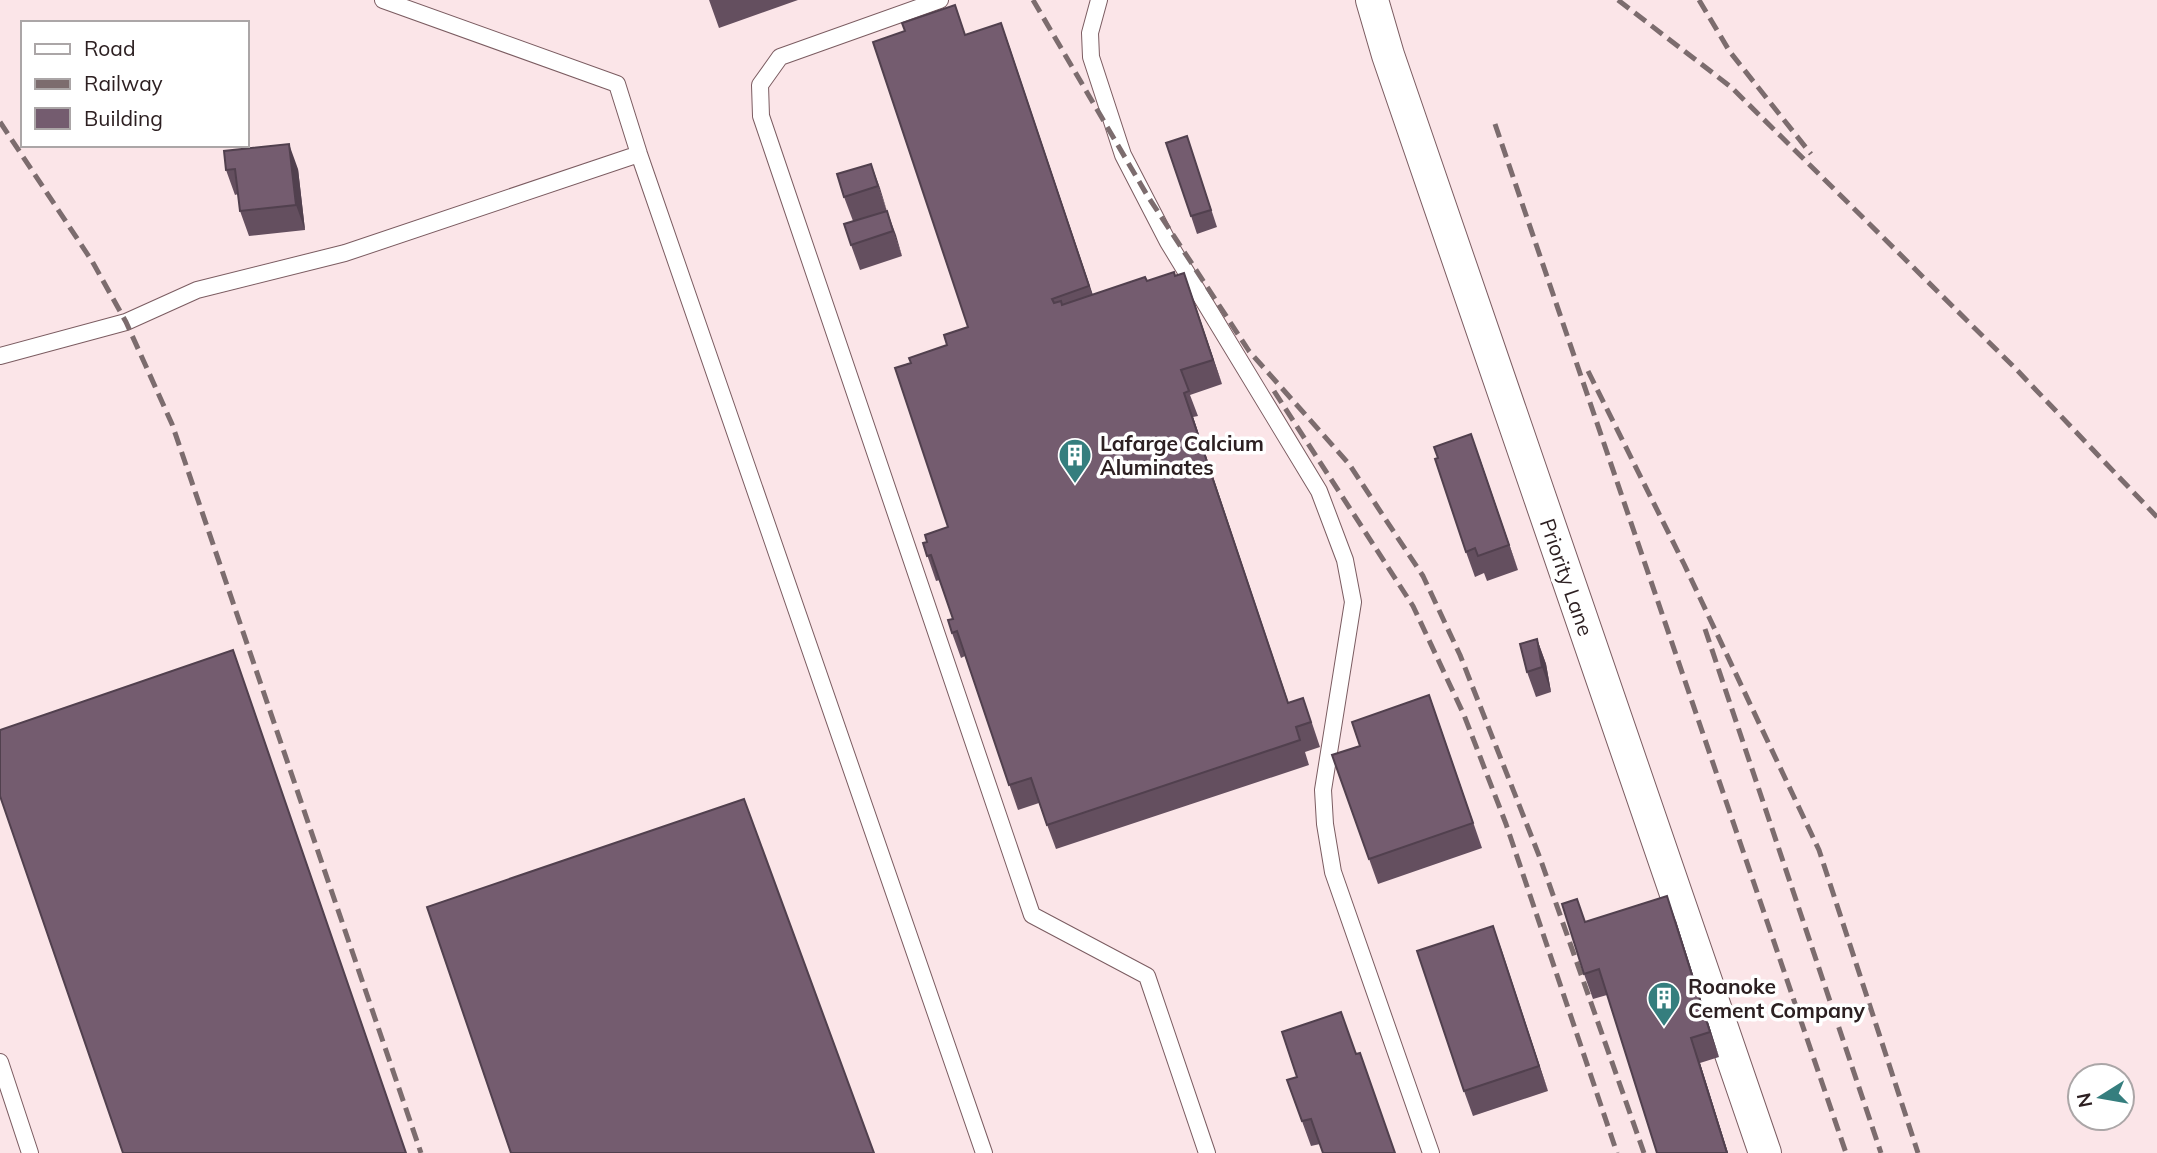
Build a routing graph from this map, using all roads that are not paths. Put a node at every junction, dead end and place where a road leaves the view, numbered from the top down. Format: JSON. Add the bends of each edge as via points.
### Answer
{"nodes":[{"id":1,"x":383,"y":0,"type":"edge"},
{"id":2,"x":940,"y":0,"type":"edge"},
{"id":3,"x":1099,"y":0,"type":"edge"},
{"id":4,"x":1371,"y":0,"type":"edge"},
{"id":5,"x":639,"y":155,"type":"junction"},
{"id":6,"x":0,"y":355,"type":"edge"},
{"id":7,"x":0,"y":1062,"type":"edge"},
{"id":8,"x":30,"y":1153,"type":"edge"},
{"id":9,"x":984,"y":1153,"type":"edge"},
{"id":10,"x":1207,"y":1153,"type":"edge"},
{"id":11,"x":1431,"y":1153,"type":"edge"},
{"id":12,"x":1765,"y":1153,"type":"edge"}],
"edges":[{"from":1,"to":5,"type":"lane","via":[[617,84]]},
{"from":2,"to":10,"type":"lane","via":[[780,57],[760,85],[761,116],[1032,915],[1147,976]]},
{"from":3,"to":11,"type":"lane","via":[[1090,33],[1091,57],[1123,155],[1168,242],[1319,492],[1346,559],[1353,603],[1323,790],[1325,824],[1333,872]]},
{"from":4,"to":12,"type":"street","name":"Priority Lane"},
{"from":5,"to":6,"type":"lane","via":[[345,253],[197,290],[127,322]]},
{"from":5,"to":9,"type":"lane"},
{"from":7,"to":8,"type":"lane"}]}
